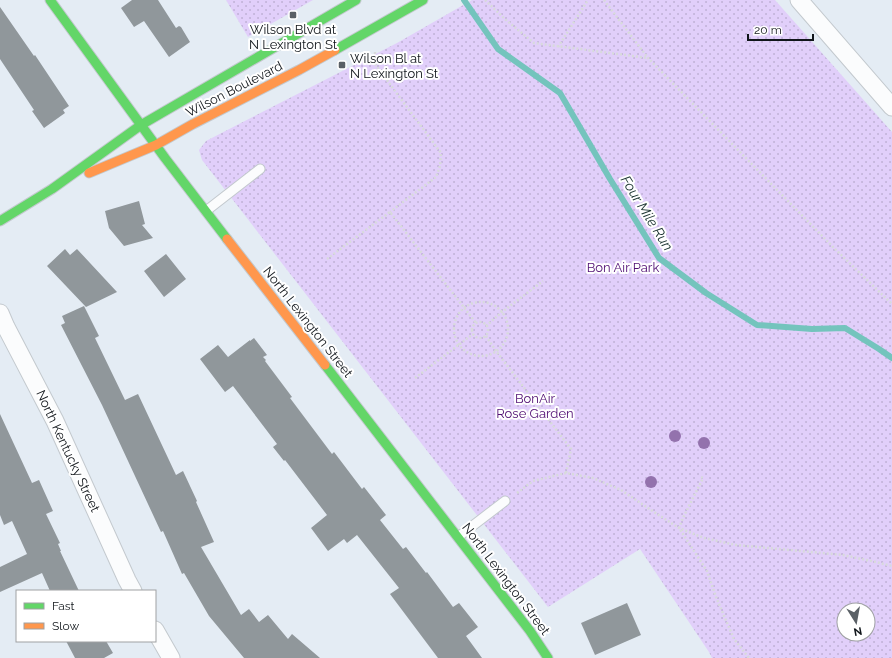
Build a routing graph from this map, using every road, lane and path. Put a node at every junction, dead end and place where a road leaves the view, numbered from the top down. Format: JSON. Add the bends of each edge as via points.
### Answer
{"nodes":[{"id":1,"x":50,"y":0,"type":"edge"},
{"id":2,"x":356,"y":0,"type":"edge"},
{"id":3,"x":423,"y":0,"type":"edge"},
{"id":4,"x":485,"y":0,"type":"edge"},
{"id":5,"x":588,"y":0,"type":"edge"},
{"id":6,"x":604,"y":0,"type":"edge"},
{"id":7,"x":799,"y":0,"type":"edge"},
{"id":8,"x":558,"y":47,"type":"junction"},
{"id":9,"x":375,"y":52,"type":"dead end"},
{"id":10,"x":648,"y":58,"type":"junction"},
{"id":11,"x":892,"y":107,"type":"edge"},
{"id":12,"x":141,"y":125,"type":"junction"},
{"id":13,"x":156,"y":145,"type":"junction"},
{"id":14,"x":260,"y":169,"type":"dead end"},
{"id":15,"x":52,"y":189,"type":"junction"},
{"id":16,"x":206,"y":211,"type":"junction"},
{"id":17,"x":390,"y":212,"type":"junction"},
{"id":18,"x":0,"y":221,"type":"edge"},
{"id":19,"x":326,"y":259,"type":"dead end"},
{"id":20,"x":543,"y":281,"type":"dead end"},
{"id":21,"x":892,"y":304,"type":"edge"},
{"id":22,"x":465,"y":308,"type":"junction"},
{"id":23,"x":0,"y":312,"type":"edge"},
{"id":24,"x":502,"y":312,"type":"junction"},
{"id":25,"x":476,"y":323,"type":"junction"},
{"id":26,"x":486,"y":326,"type":"junction"},
{"id":27,"x":473,"y":334,"type":"junction"},
{"id":28,"x":486,"y":336,"type":"junction"},
{"id":29,"x":459,"y":345,"type":"junction"},
{"id":30,"x":496,"y":351,"type":"junction"},
{"id":31,"x":415,"y":378,"type":"dead end"},
{"id":32,"x":566,"y":473,"type":"junction"},
{"id":33,"x":701,"y":477,"type":"dead end"},
{"id":34,"x":505,"y":501,"type":"joint"},
{"id":35,"x":679,"y":528,"type":"junction"},
{"id":36,"x":458,"y":537,"type":"junction"},
{"id":37,"x":892,"y":566,"type":"edge"},
{"id":38,"x":132,"y":590,"type":"edge"},
{"id":39,"x":156,"y":632,"type":"edge"},
{"id":40,"x":170,"y":658,"type":"edge"},
{"id":41,"x":548,"y":658,"type":"edge"},
{"id":42,"x":749,"y":658,"type":"edge"}],
"edges":[{"from":1,"to":12,"type":"main road","name":"North Lexington Street"},
{"from":2,"to":12,"type":"main road","name":"Wilson Boulevard"},
{"from":3,"to":13,"type":"main road","name":"Wilson Boulevard","via":[[299,70]]},
{"from":4,"to":8,"type":"path","via":[[534,44]]},
{"from":5,"to":8,"type":"path"},
{"from":6,"to":10,"type":"path"},
{"from":7,"to":11,"type":"street"},
{"from":8,"to":10,"type":"path"},
{"from":9,"to":17,"type":"path","via":[[375,64],[441,153],[436,177]]},
{"from":10,"to":21,"type":"path"},
{"from":12,"to":13,"type":"main road","name":"North Lexington Street"},
{"from":12,"to":15,"type":"main road","name":"Wilson Boulevard"},
{"from":13,"to":15,"type":"main road","name":"Wilson Boulevard"},
{"from":13,"to":16,"type":"main road","name":"North Lexington Street"},
{"from":14,"to":16,"type":"lane"},
{"from":15,"to":18,"type":"main road","name":"Wilson Boulevard"},
{"from":16,"to":36,"type":"main road","name":"North Lexington Street"},
{"from":17,"to":19,"type":"path"},
{"from":17,"to":22,"type":"path"},
{"from":20,"to":24,"type":"path"},
{"from":22,"to":24,"type":"path","via":[[472,304],[484,303]]},
{"from":22,"to":25,"type":"path"},
{"from":22,"to":29,"type":"path","via":[[454,326]]},
{"from":23,"to":38,"type":"street","name":"North Kentucky Street","via":[[55,422]]},
{"from":24,"to":26,"type":"path"},
{"from":24,"to":30,"type":"path","via":[[508,328],[507,337]]},
{"from":25,"to":26,"type":"path","via":[[484,323]]},
{"from":25,"to":27,"type":"path","via":[[473,326]]},
{"from":26,"to":28,"type":"path"},
{"from":27,"to":28,"type":"path","via":[[480,338]]},
{"from":27,"to":29,"type":"path"},
{"from":28,"to":30,"type":"path"},
{"from":29,"to":30,"type":"path","via":[[477,356]]},
{"from":29,"to":31,"type":"path"},
{"from":30,"to":32,"type":"path","via":[[571,449]]},
{"from":32,"to":34,"type":"path","via":[[533,481]]},
{"from":32,"to":35,"type":"path","via":[[593,478],[621,490]]},
{"from":33,"to":35,"type":"path","via":[[704,478]]},
{"from":34,"to":36,"type":"lane"},
{"from":35,"to":37,"type":"path","via":[[704,538],[736,545],[843,555]]},
{"from":35,"to":42,"type":"path","via":[[707,571],[734,640]]},
{"from":36,"to":41,"type":"main road","name":"North Lexington Street"},
{"from":39,"to":40,"type":"street"}]}
